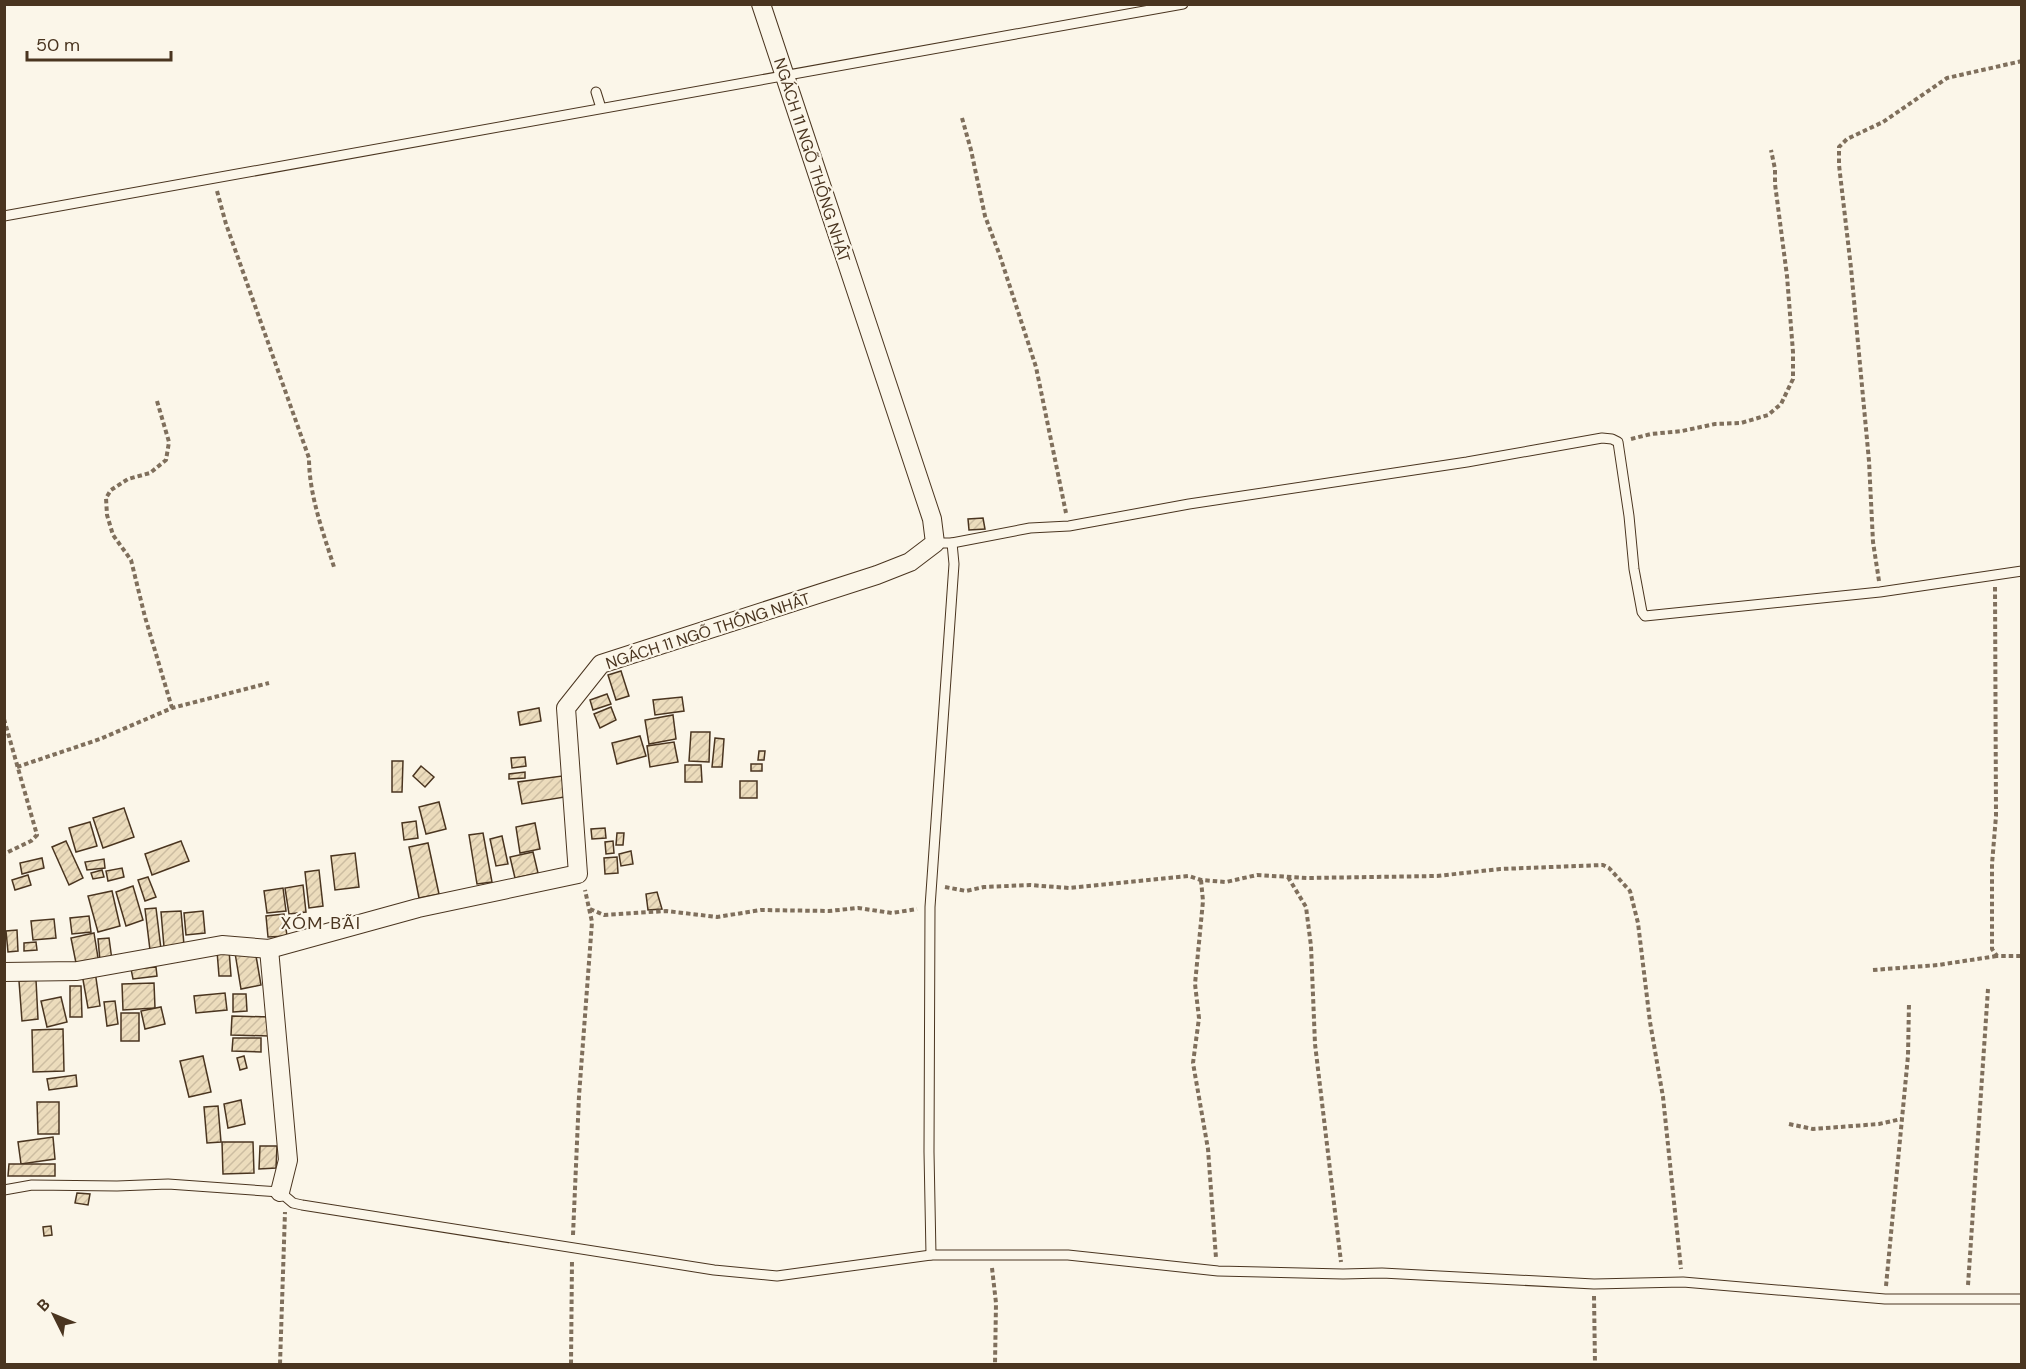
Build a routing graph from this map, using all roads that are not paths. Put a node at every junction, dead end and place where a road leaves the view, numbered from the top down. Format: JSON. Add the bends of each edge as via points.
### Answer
{"nodes":[{"id":1,"x":761,"y":4,"type":"edge"},
{"id":2,"x":1183,"y":4,"type":"edge"},
{"id":3,"x":784,"y":75,"type":"junction"},
{"id":4,"x":596,"y":92,"type":"dead end"},
{"id":5,"x":601,"y":108,"type":"junction"},
{"id":6,"x":4,"y":216,"type":"edge"},
{"id":7,"x":944,"y":543,"type":"junction"},
{"id":8,"x":2022,"y":571,"type":"edge"},
{"id":9,"x":269,"y":949,"type":"junction"},
{"id":10,"x":4,"y":972,"type":"edge"},
{"id":11,"x":4,"y":1190,"type":"edge"},
{"id":12,"x":280,"y":1192,"type":"junction"},
{"id":13,"x":931,"y":1255,"type":"junction"},
{"id":14,"x":2022,"y":1299,"type":"edge"}],
"edges":[{"from":1,"to":3,"type":"street","name":"NGÁCH 11 NGÕ THỐNG NHẤT"},
{"from":2,"to":3,"type":"lane"},
{"from":3,"to":5,"type":"lane"},
{"from":3,"to":7,"type":"street","name":"NGÁCH 11 NGÕ THỐNG NHẤT","via":[[932,519]]},
{"from":4,"to":5,"type":"lane"},
{"from":5,"to":6,"type":"lane"},
{"from":7,"to":8,"type":"lane","via":[[1602,438],[1618,442],[1634,568],[1645,615],[1880,592]]},
{"from":7,"to":9,"type":"street","name":"NGÁCH 11 NGÕ THỐNG NHẤT","via":[[876,575],[601,664],[566,708],[578,874],[418,908]]},
{"from":7,"to":13,"type":"lane","via":[[954,564],[930,907]]},
{"from":9,"to":10,"type":"street","via":[[222,945],[77,971]]},
{"from":9,"to":12,"type":"street","via":[[288,1160]]},
{"from":11,"to":12,"type":"lane","via":[[32,1185],[168,1185]]},
{"from":12,"to":13,"type":"lane","via":[[302,1205],[714,1270],[777,1276]]},
{"from":13,"to":14,"type":"lane","via":[[1068,1255],[1218,1271],[1382,1273],[1594,1284],[1683,1282],[1885,1299]]}]}
